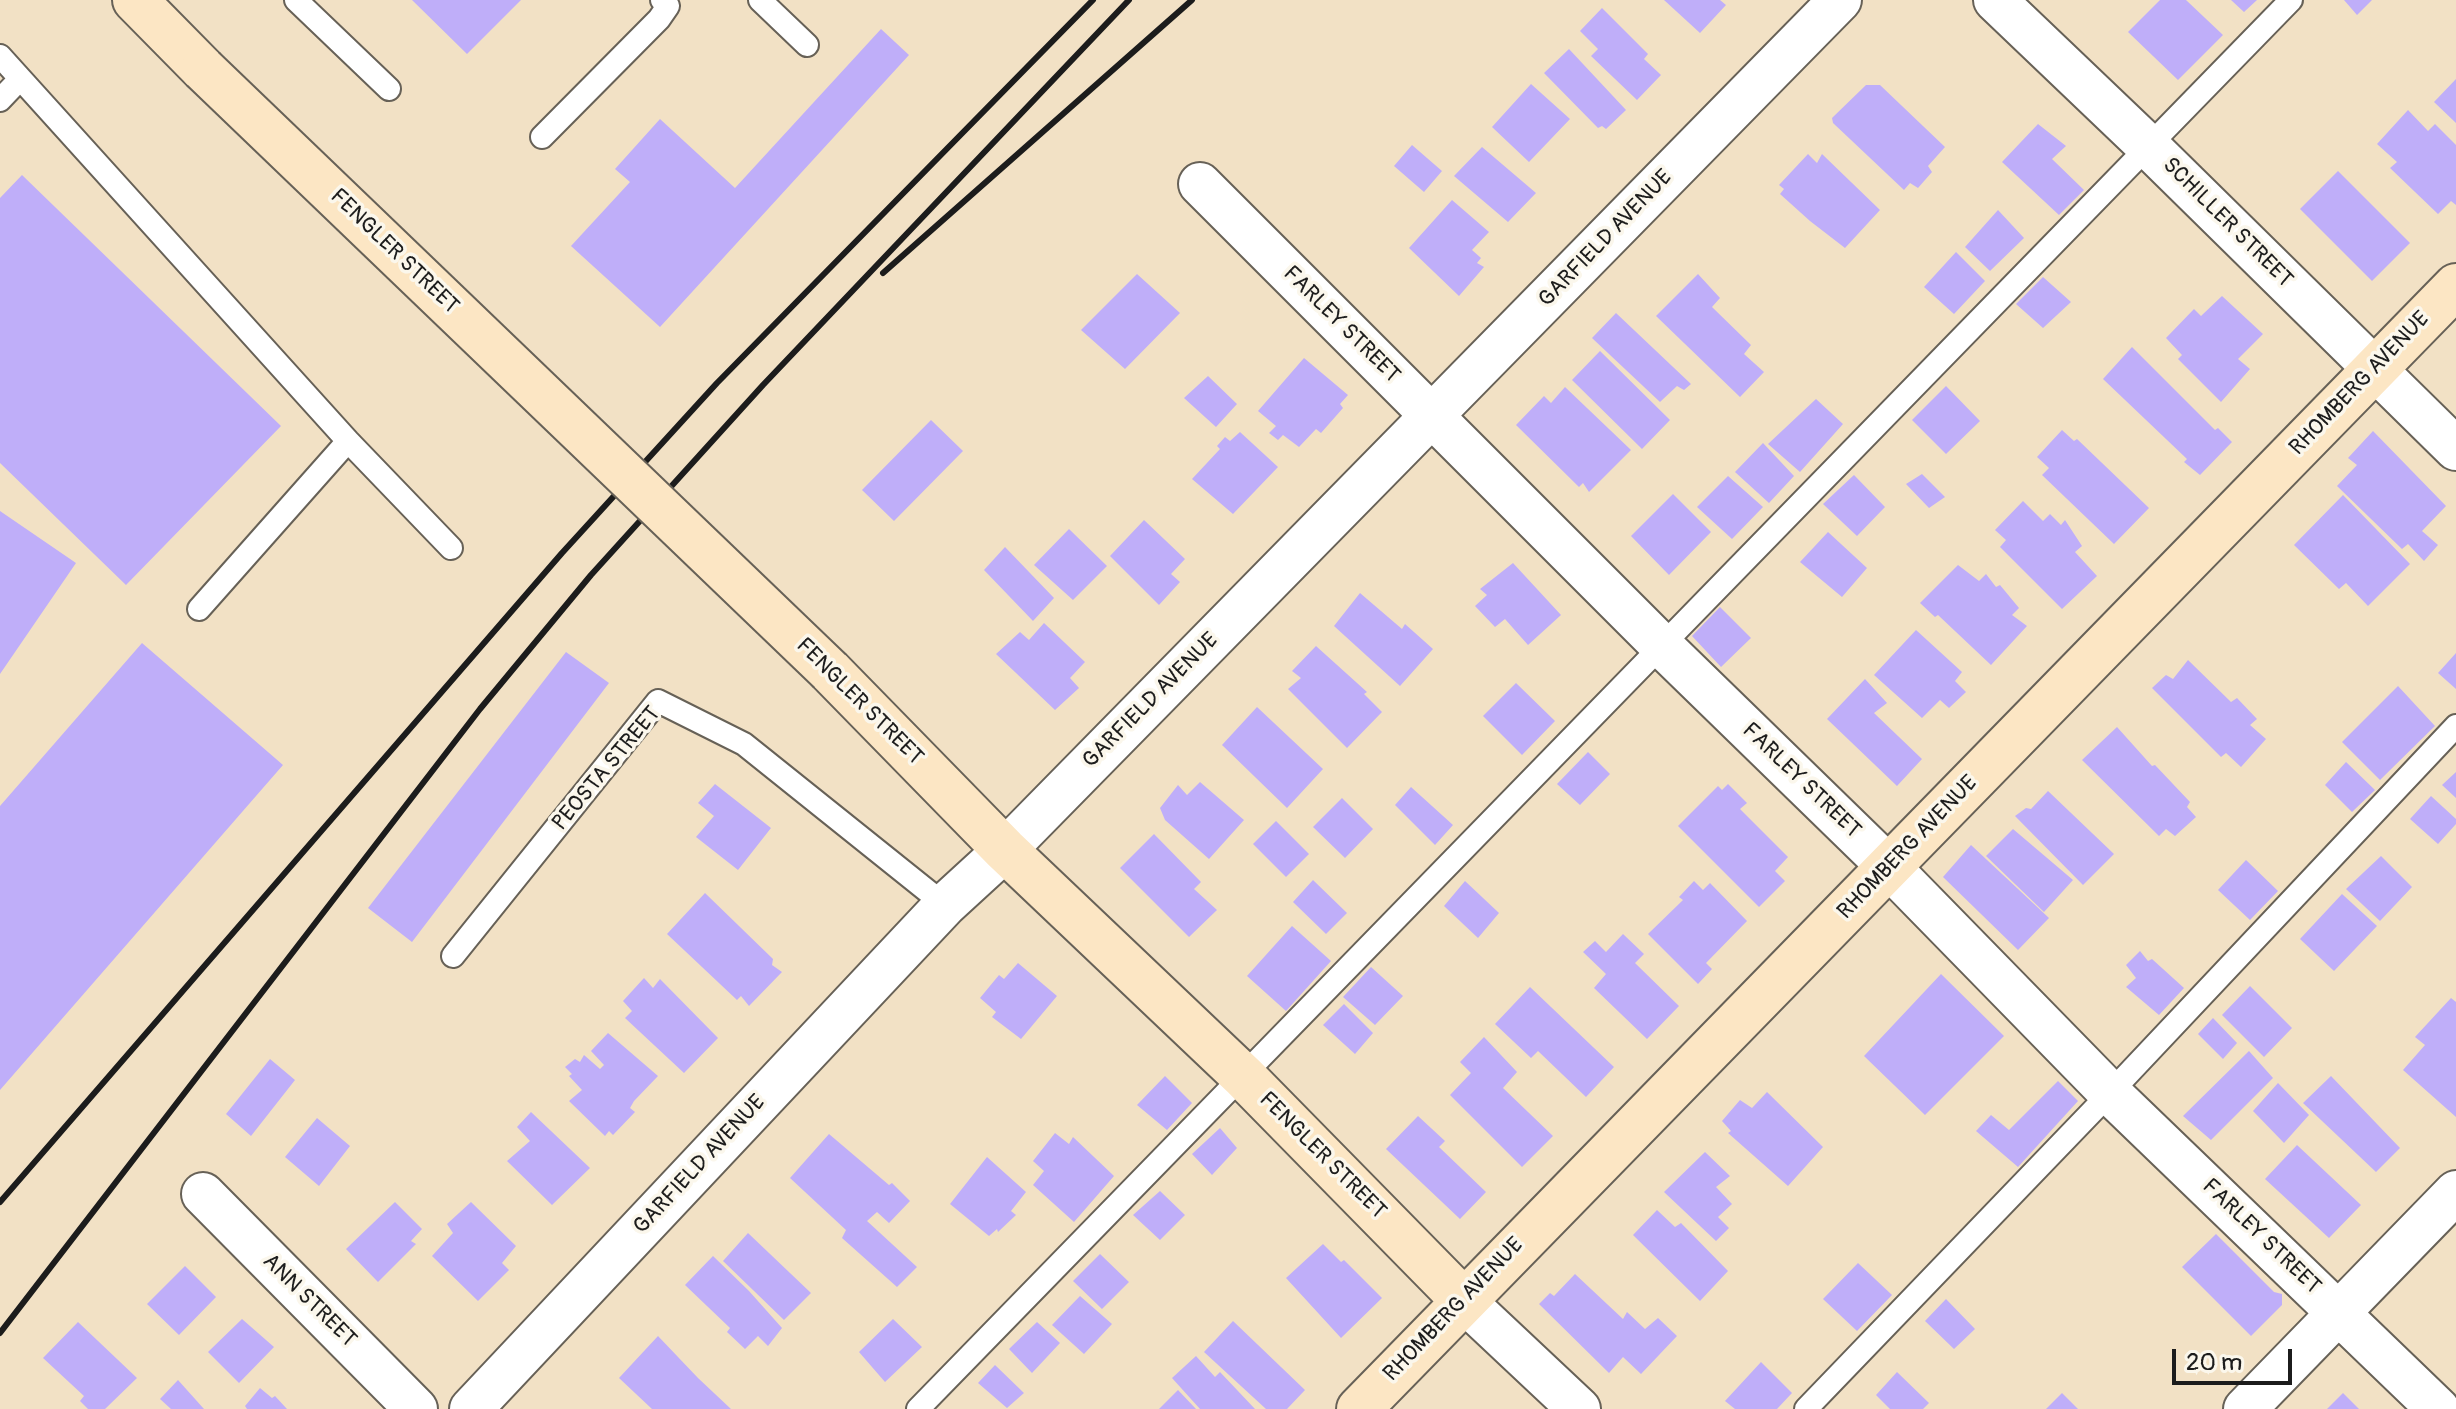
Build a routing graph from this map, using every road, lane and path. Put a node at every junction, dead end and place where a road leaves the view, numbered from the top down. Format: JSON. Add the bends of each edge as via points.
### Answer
{"nodes":[{"id":1,"x":135,"y":0,"type":"edge"},
{"id":2,"x":296,"y":0,"type":"edge"},
{"id":3,"x":662,"y":0,"type":"edge"},
{"id":4,"x":760,"y":0,"type":"edge"},
{"id":5,"x":1840,"y":0,"type":"edge"},
{"id":6,"x":1995,"y":0,"type":"edge"},
{"id":7,"x":2291,"y":0,"type":"edge"},
{"id":8,"x":807,"y":45,"type":"dead end"},
{"id":9,"x":0,"y":56,"type":"edge"},
{"id":10,"x":20,"y":79,"type":"junction"},
{"id":11,"x":389,"y":89,"type":"dead end"},
{"id":12,"x":0,"y":100,"type":"edge"},
{"id":13,"x":542,"y":137,"type":"dead end"},
{"id":14,"x":2150,"y":148,"type":"junction"},
{"id":15,"x":1200,"y":184,"type":"dead end"},
{"id":16,"x":2456,"y":286,"type":"edge"},
{"id":17,"x":2375,"y":369,"type":"junction"},
{"id":18,"x":1432,"y":416,"type":"junction"},
{"id":19,"x":348,"y":441,"type":"junction"},
{"id":20,"x":2456,"y":449,"type":"edge"},
{"id":21,"x":451,"y":548,"type":"dead end"},
{"id":22,"x":199,"y":609,"type":"dead end"},
{"id":23,"x":1663,"y":647,"type":"junction"},
{"id":24,"x":2456,"y":726,"type":"edge"},
{"id":25,"x":1005,"y":850,"type":"junction"},
{"id":26,"x":1890,"y":868,"type":"junction"},
{"id":27,"x":945,"y":905,"type":"junction"},
{"id":28,"x":453,"y":956,"type":"dead end"},
{"id":29,"x":1244,"y":1077,"type":"junction"},
{"id":30,"x":2110,"y":1093,"type":"junction"},
{"id":31,"x":2456,"y":1192,"type":"edge"},
{"id":32,"x":203,"y":1194,"type":"dead end"},
{"id":33,"x":1463,"y":1300,"type":"junction"},
{"id":34,"x":2338,"y":1311,"type":"junction"},
{"id":35,"x":416,"y":1409,"type":"edge"},
{"id":36,"x":471,"y":1409,"type":"edge"},
{"id":37,"x":918,"y":1409,"type":"edge"},
{"id":38,"x":1359,"y":1409,"type":"edge"},
{"id":39,"x":1579,"y":1409,"type":"edge"},
{"id":40,"x":1806,"y":1409,"type":"edge"},
{"id":41,"x":2245,"y":1409,"type":"edge"},
{"id":42,"x":2438,"y":1409,"type":"edge"}],
"edges":[{"from":1,"to":25,"type":"main road","name":"FENGLER STREET","bridge":true,"via":[[830,671]]},
{"from":2,"to":11,"type":"lane"},
{"from":3,"to":13,"type":"lane","via":[[668,6],[659,19]]},
{"from":4,"to":8,"type":"lane"},
{"from":5,"to":18,"type":"street","name":"GARFIELD AVENUE"},
{"from":6,"to":14,"type":"street","name":"SCHILLER STREET"},
{"from":7,"to":14,"type":"lane"},
{"from":9,"to":10,"type":"lane"},
{"from":10,"to":12,"type":"lane"},
{"from":10,"to":19,"type":"lane"},
{"from":14,"to":17,"type":"street","name":"SCHILLER STREET"},
{"from":14,"to":23,"type":"lane"},
{"from":15,"to":18,"type":"street","name":"FARLEY STREET"},
{"from":16,"to":17,"type":"main road","name":"RHOMBERG AVENUE"},
{"from":17,"to":20,"type":"street","name":"SCHILLER STREET"},
{"from":17,"to":26,"type":"main road","name":"RHOMBERG AVENUE"},
{"from":18,"to":23,"type":"street","name":"FARLEY STREET"},
{"from":18,"to":25,"type":"street","name":"GARFIELD AVENUE"},
{"from":19,"to":21,"type":"lane"},
{"from":19,"to":22,"type":"lane"},
{"from":23,"to":26,"type":"street","name":"FARLEY STREET"},
{"from":23,"to":29,"type":"lane"},
{"from":24,"to":30,"type":"lane"},
{"from":25,"to":27,"type":"street","name":"GARFIELD AVENUE"},
{"from":25,"to":29,"type":"main road","name":"FENGLER STREET"},
{"from":26,"to":30,"type":"street","name":"FARLEY STREET"},
{"from":26,"to":33,"type":"main road","name":"RHOMBERG AVENUE"},
{"from":27,"to":28,"type":"lane","name":"PEOSTA STREET","via":[[744,744],[658,701]]},
{"from":27,"to":36,"type":"street","name":"GARFIELD AVENUE"},
{"from":29,"to":33,"type":"main road","name":"FENGLER STREET"},
{"from":29,"to":37,"type":"lane"},
{"from":30,"to":34,"type":"street","name":"FARLEY STREET"},
{"from":30,"to":40,"type":"lane"},
{"from":31,"to":34,"type":"street"},
{"from":32,"to":35,"type":"street","name":"ANN STREET"},
{"from":33,"to":38,"type":"main road","name":"RHOMBERG AVENUE"},
{"from":33,"to":39,"type":"street","name":"FENGLER STREET"},
{"from":34,"to":41,"type":"street"},
{"from":34,"to":42,"type":"street","name":"FARLEY STREET"}]}
